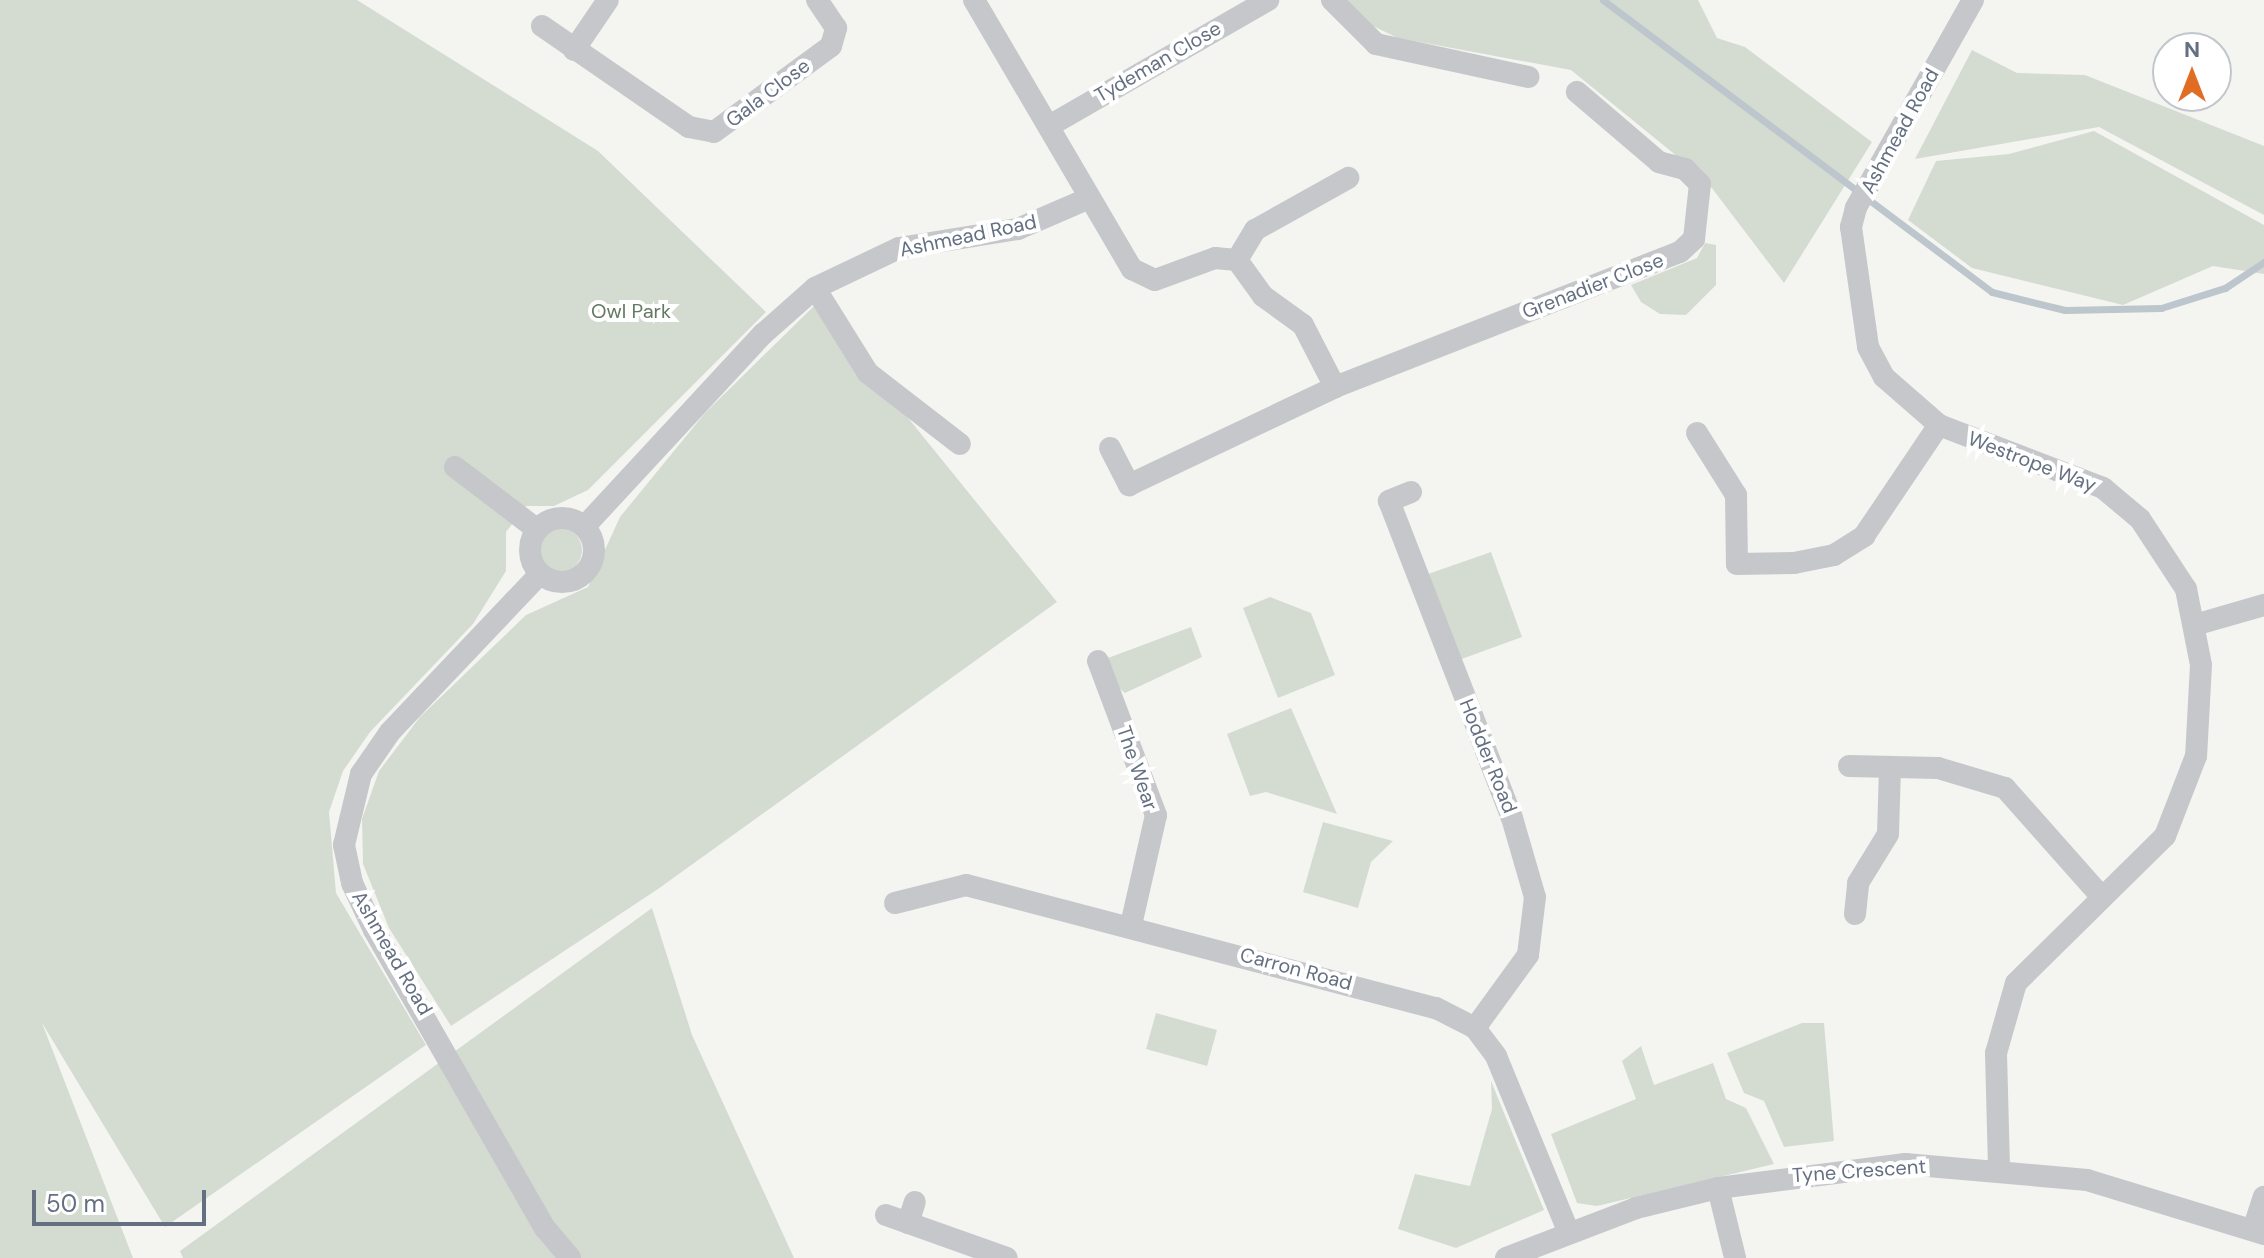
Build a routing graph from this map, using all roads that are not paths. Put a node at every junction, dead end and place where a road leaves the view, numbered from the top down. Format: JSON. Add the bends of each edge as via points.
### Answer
{"nodes":[{"id":1,"x":608,"y":0,"type":"edge"},
{"id":2,"x":974,"y":0,"type":"edge"},
{"id":3,"x":1268,"y":0,"type":"edge"},
{"id":4,"x":1332,"y":0,"type":"edge"},
{"id":5,"x":1973,"y":0,"type":"edge"},
{"id":6,"x":828,"y":4,"type":"edge"},
{"id":7,"x":542,"y":26,"type":"dead end"},
{"id":8,"x":574,"y":50,"type":"junction"},
{"id":9,"x":1528,"y":77,"type":"dead end"},
{"id":10,"x":1577,"y":92,"type":"dead end"},
{"id":11,"x":1049,"y":126,"type":"junction"},
{"id":12,"x":1348,"y":178,"type":"dead end"},
{"id":13,"x":1087,"y":199,"type":"junction"},
{"id":14,"x":1237,"y":260,"type":"junction"},
{"id":15,"x":1857,"y":268,"type":"joint"},
{"id":16,"x":815,"y":288,"type":"junction"},
{"id":17,"x":1335,"y":387,"type":"junction"},
{"id":18,"x":1939,"y":425,"type":"junction"},
{"id":19,"x":1697,"y":433,"type":"dead end"},
{"id":20,"x":960,"y":444,"type":"dead end"},
{"id":21,"x":1110,"y":448,"type":"dead end"},
{"id":22,"x":455,"y":467,"type":"dead end"},
{"id":23,"x":1411,"y":492,"type":"dead end"},
{"id":24,"x":585,"y":526,"type":"junction"},
{"id":25,"x":535,"y":528,"type":"junction"},
{"id":26,"x":538,"y":576,"type":"junction"},
{"id":27,"x":2264,"y":605,"type":"edge"},
{"id":28,"x":2198,"y":624,"type":"junction"},
{"id":29,"x":1098,"y":661,"type":"dead end"},
{"id":30,"x":1849,"y":766,"type":"dead end"},
{"id":31,"x":1890,"y":767,"type":"junction"},
{"id":32,"x":2101,"y":896,"type":"junction"},
{"id":33,"x":895,"y":903,"type":"dead end"},
{"id":34,"x":1855,"y":914,"type":"dead end"},
{"id":35,"x":1131,"y":925,"type":"junction"},
{"id":36,"x":1475,"y":1028,"type":"junction"},
{"id":37,"x":1999,"y":1168,"type":"junction"},
{"id":38,"x":1718,"y":1188,"type":"junction"},
{"id":39,"x":2264,"y":1197,"type":"edge"},
{"id":40,"x":886,"y":1215,"type":"dead end"},
{"id":41,"x":545,"y":1228,"type":"junction"},
{"id":42,"x":1568,"y":1231,"type":"junction"},
{"id":43,"x":2258,"y":1232,"type":"edge"},
{"id":44,"x":552,"y":1258,"type":"edge"},
{"id":45,"x":570,"y":1258,"type":"edge"},
{"id":46,"x":1007,"y":1258,"type":"edge"},
{"id":47,"x":1506,"y":1258,"type":"edge"},
{"id":48,"x":1735,"y":1258,"type":"edge"}],
"edges":[{"from":1,"to":8,"type":"street"},
{"from":2,"to":11,"type":"street"},
{"from":3,"to":11,"type":"street","name":"Tydeman Close"},
{"from":4,"to":9,"type":"street","via":[[1376,44]]},
{"from":5,"to":15,"type":"street","name":"Ashmead Road","via":[[1862,198]]},
{"from":6,"to":8,"type":"street","name":"Gala Close","via":[[836,28],[831,46],[714,132],[689,127]]},
{"from":7,"to":8,"type":"street","name":"Gala Close"},
{"from":10,"to":17,"type":"street","name":"Grenadier Close","via":[[1659,162],[1685,169],[1700,184],[1694,239],[1680,252]]},
{"from":11,"to":13,"type":"street"},
{"from":12,"to":14,"type":"street","via":[[1255,230]]},
{"from":13,"to":14,"type":"street","via":[[1132,269],[1155,280],[1215,258]]},
{"from":13,"to":16,"type":"street","name":"Ashmead Road","via":[[1018,229],[899,248]]},
{"from":14,"to":17,"type":"street","via":[[1263,296],[1303,325]]},
{"from":15,"to":18,"type":"street","name":"Westrope Way","via":[[1868,347],[1884,377]]},
{"from":16,"to":20,"type":"street","via":[[868,373]]},
{"from":16,"to":24,"type":"street","name":"Ashmead Road","via":[[763,334]]},
{"from":17,"to":21,"type":"street","name":"Grenadier Close","via":[[1129,485]]},
{"from":18,"to":19,"type":"street","via":[[1864,536],[1834,555],[1794,563],[1737,564],[1736,495]]},
{"from":18,"to":28,"type":"street","name":"Westrope Way","via":[[2103,488],[2166,553]]},
{"from":22,"to":25,"type":"street"},
{"from":23,"to":36,"type":"street","name":"Hodder Road","via":[[1389,501],[1512,818],[1536,904],[1528,955]]},
{"from":24,"to":25,"type":"street","via":[[561,516]]},
{"from":24,"to":26,"type":"street","via":[[595,546],[588,572],[563,584]]},
{"from":25,"to":26,"type":"street","via":[[528,554]]},
{"from":26,"to":41,"type":"street","name":"Ashmead Road","via":[[383,743],[361,774],[344,845],[374,930]]},
{"from":27,"to":28,"type":"street"},
{"from":28,"to":32,"type":"street","name":"Westrope Way","via":[[2196,756],[2184,800],[2135,872]]},
{"from":29,"to":35,"type":"street","name":"The Wear","via":[[1156,815]]},
{"from":30,"to":31,"type":"street"},
{"from":31,"to":32,"type":"street","via":[[1977,775],[2005,788]]},
{"from":31,"to":34,"type":"street","via":[[1888,834],[1858,883]]},
{"from":32,"to":37,"type":"street","name":"Westrope Way","via":[[2040,951],[2007,1007],[1996,1053]]},
{"from":33,"to":35,"type":"street","name":"Carron Road","via":[[966,885]]},
{"from":35,"to":36,"type":"street","name":"Carron Road","via":[[1436,1008]]},
{"from":36,"to":42,"type":"street","name":"Carron Road","via":[[1496,1056]]},
{"from":37,"to":38,"type":"street","name":"Tyne Crescent","via":[[1905,1164]]},
{"from":37,"to":43,"type":"street","name":"Tyne Crescent","via":[[2162,1198]]},
{"from":38,"to":42,"type":"street","name":"Tyne Crescent"},
{"from":38,"to":48,"type":"street"},
{"from":39,"to":43,"type":"street"},
{"from":40,"to":46,"type":"street","via":[[912,1212]]},
{"from":41,"to":44,"type":"street","name":"Ashmead Road"},
{"from":41,"to":45,"type":"street","name":"Ashmead Road"},
{"from":42,"to":47,"type":"street","name":"Tyne Crescent"}]}
